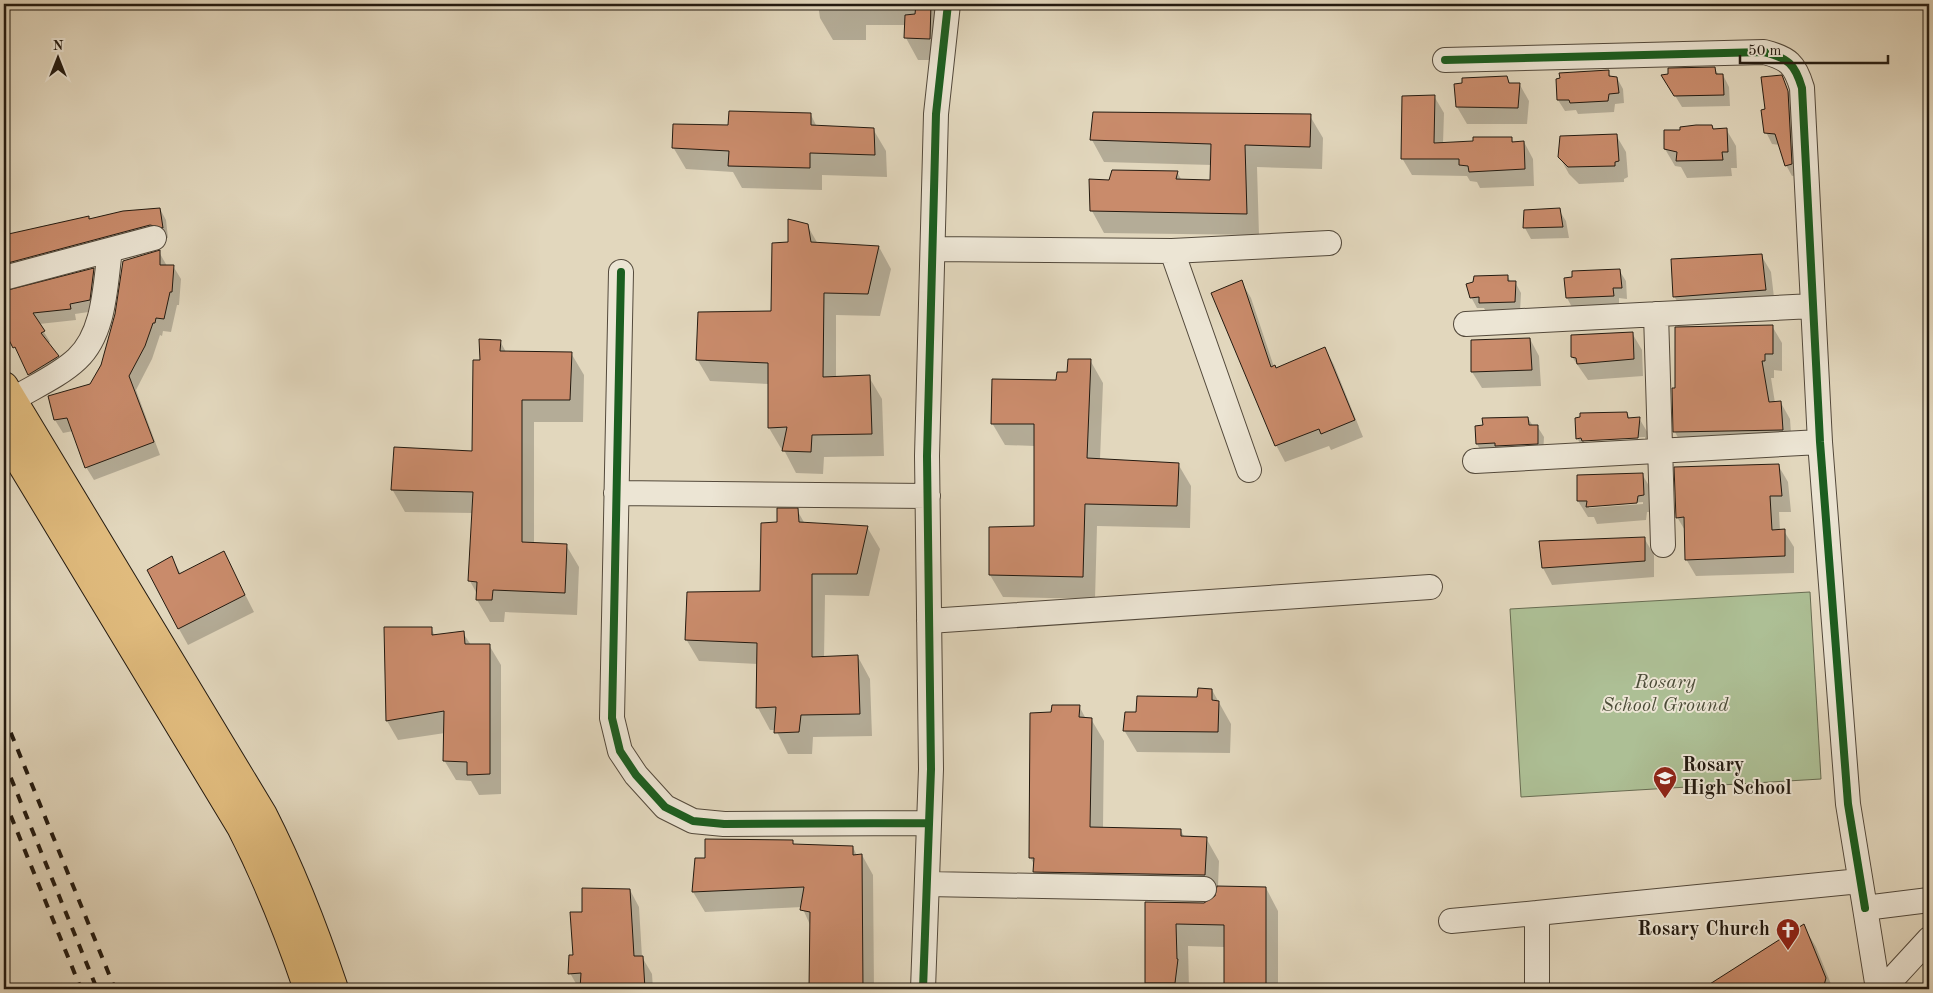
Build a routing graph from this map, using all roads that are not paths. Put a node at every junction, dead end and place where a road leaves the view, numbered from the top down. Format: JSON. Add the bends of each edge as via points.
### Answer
{"nodes":[{"id":1,"x":948,"y":4,"type":"edge"},
{"id":2,"x":1445,"y":60,"type":"dead end"},
{"id":3,"x":154,"y":238,"type":"dead end"},
{"id":4,"x":1329,"y":243,"type":"dead end"},
{"id":5,"x":933,"y":249,"type":"junction"},
{"id":6,"x":110,"y":250,"type":"junction"},
{"id":7,"x":1172,"y":251,"type":"junction"},
{"id":8,"x":621,"y":272,"type":"dead end"},
{"id":9,"x":4,"y":278,"type":"edge"},
{"id":10,"x":1813,"y":306,"type":"junction"},
{"id":11,"x":1656,"y":314,"type":"junction"},
{"id":12,"x":1466,"y":324,"type":"dead end"},
{"id":13,"x":8,"y":393,"type":"edge"},
{"id":14,"x":4,"y":435,"type":"edge"},
{"id":15,"x":1820,"y":442,"type":"junction"},
{"id":16,"x":1660,"y":450,"type":"junction"},
{"id":17,"x":1476,"y":461,"type":"dead end"},
{"id":18,"x":1249,"y":470,"type":"dead end"},
{"id":19,"x":616,"y":493,"type":"junction"},
{"id":20,"x":928,"y":496,"type":"junction"},
{"id":21,"x":1663,"y":545,"type":"dead end"},
{"id":22,"x":1430,"y":587,"type":"dead end"},
{"id":23,"x":929,"y":621,"type":"junction"},
{"id":24,"x":929,"y":823,"type":"junction"},
{"id":25,"x":1860,"y":881,"type":"junction"},
{"id":26,"x":927,"y":884,"type":"junction"},
{"id":27,"x":1204,"y":889,"type":"dead end"},
{"id":28,"x":1929,"y":900,"type":"edge"},
{"id":29,"x":1864,"y":908,"type":"junction"},
{"id":30,"x":1537,"y":913,"type":"junction"},
{"id":31,"x":1451,"y":921,"type":"dead end"},
{"id":32,"x":1929,"y":939,"type":"edge"},
{"id":33,"x":308,"y":989,"type":"edge"},
{"id":34,"x":334,"y":989,"type":"edge"},
{"id":35,"x":923,"y":989,"type":"edge"},
{"id":36,"x":1537,"y":989,"type":"edge"},
{"id":37,"x":1878,"y":989,"type":"edge"},
{"id":38,"x":1882,"y":989,"type":"edge"}],
"edges":[{"from":1,"to":5,"type":"street","via":[[936,114]]},
{"from":2,"to":10,"type":"street","via":[[1764,52],[1789,61],[1798,73],[1802,88]]},
{"from":3,"to":6,"type":"street"},
{"from":4,"to":7,"type":"street"},
{"from":5,"to":7,"type":"street"},
{"from":5,"to":20,"type":"street"},
{"from":6,"to":9,"type":"street"},
{"from":6,"to":13,"type":"street","via":[[101,309],[90,344],[78,359]]},
{"from":7,"to":18,"type":"street"},
{"from":8,"to":19,"type":"street"},
{"from":10,"to":11,"type":"street"},
{"from":10,"to":15,"type":"street"},
{"from":11,"to":12,"type":"street"},
{"from":11,"to":16,"type":"street"},
{"from":13,"to":34,"type":"main road","via":[[263,815],[286,860]]},
{"from":14,"to":33,"type":"main road","via":[[241,827],[270,887]]},
{"from":15,"to":16,"type":"street"},
{"from":15,"to":25,"type":"street","via":[[1848,804]]},
{"from":16,"to":17,"type":"street"},
{"from":16,"to":21,"type":"street"},
{"from":19,"to":20,"type":"street"},
{"from":19,"to":24,"type":"street","via":[[612,718],[620,751],[636,775],[665,807],[694,821],[724,824]]},
{"from":20,"to":23,"type":"street"},
{"from":22,"to":23,"type":"street"},
{"from":23,"to":24,"type":"street"},
{"from":24,"to":26,"type":"street"},
{"from":25,"to":29,"type":"street"},
{"from":25,"to":30,"type":"street"},
{"from":26,"to":27,"type":"street"},
{"from":26,"to":35,"type":"street"},
{"from":28,"to":29,"type":"street"},
{"from":29,"to":37,"type":"street"},
{"from":30,"to":31,"type":"street"},
{"from":30,"to":36,"type":"street"},
{"from":32,"to":38,"type":"street"}]}
